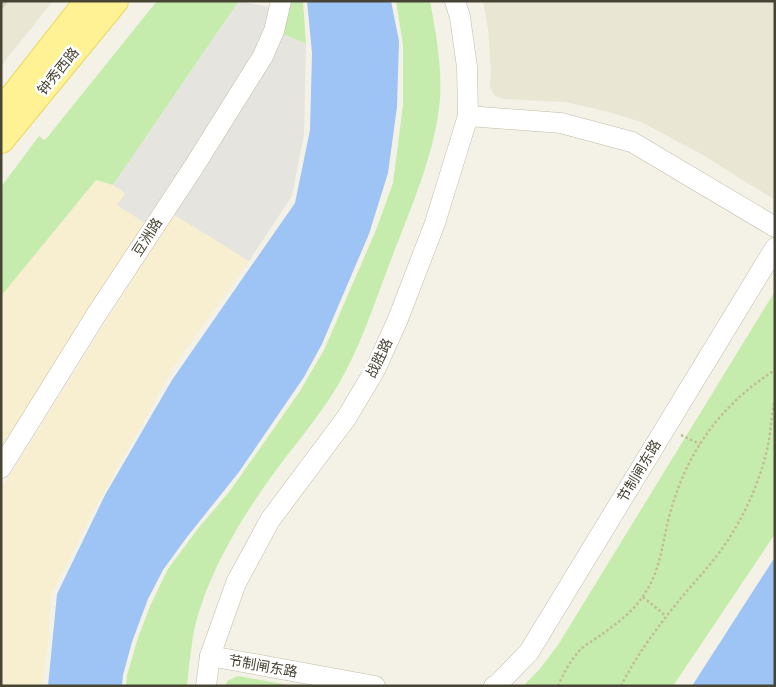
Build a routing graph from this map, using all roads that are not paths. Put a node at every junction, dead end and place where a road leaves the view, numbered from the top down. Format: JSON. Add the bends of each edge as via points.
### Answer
{"nodes":[{"id":1,"x":88,"y":1,"type":"edge"},
{"id":2,"x":115,"y":1,"type":"edge"},
{"id":3,"x":281,"y":1,"type":"edge"},
{"id":4,"x":455,"y":1,"type":"edge"},
{"id":5,"x":68,"y":42,"type":"junction"},
{"id":6,"x":1,"y":112,"type":"edge"},
{"id":7,"x":468,"y":116,"type":"junction"},
{"id":8,"x":1,"y":140,"type":"edge"},
{"id":9,"x":775,"y":227,"type":"edge"},
{"id":10,"x":775,"y":248,"type":"edge"},
{"id":11,"x":1,"y":468,"type":"edge"},
{"id":12,"x":210,"y":656,"type":"junction"},
{"id":13,"x":206,"y":686,"type":"edge"},
{"id":14,"x":375,"y":686,"type":"edge"},
{"id":15,"x":494,"y":686,"type":"edge"}],
"edges":[{"from":1,"to":5,"type":"main road","name":"钟秀西路"},
{"from":2,"to":5,"type":"main road","name":"钟秀西路"},
{"from":3,"to":11,"type":"street","name":"豆洲路","via":[[274,31],[263,56]]},
{"from":4,"to":7,"type":"street","name":"战胜路","via":[[467,67]]},
{"from":5,"to":6,"type":"main road","name":"钟秀西路"},
{"from":5,"to":8,"type":"main road","name":"钟秀西路"},
{"from":7,"to":9,"type":"street","via":[[561,123],[632,142]]},
{"from":7,"to":12,"type":"street","name":"战胜路","via":[[435,223],[375,370],[347,418],[270,520],[236,583]]},
{"from":10,"to":15,"type":"street","name":"节制闸东路","via":[[529,652]]},
{"from":12,"to":13,"type":"street","name":"战胜路"},
{"from":12,"to":14,"type":"street","name":"节制闸东路"}]}
